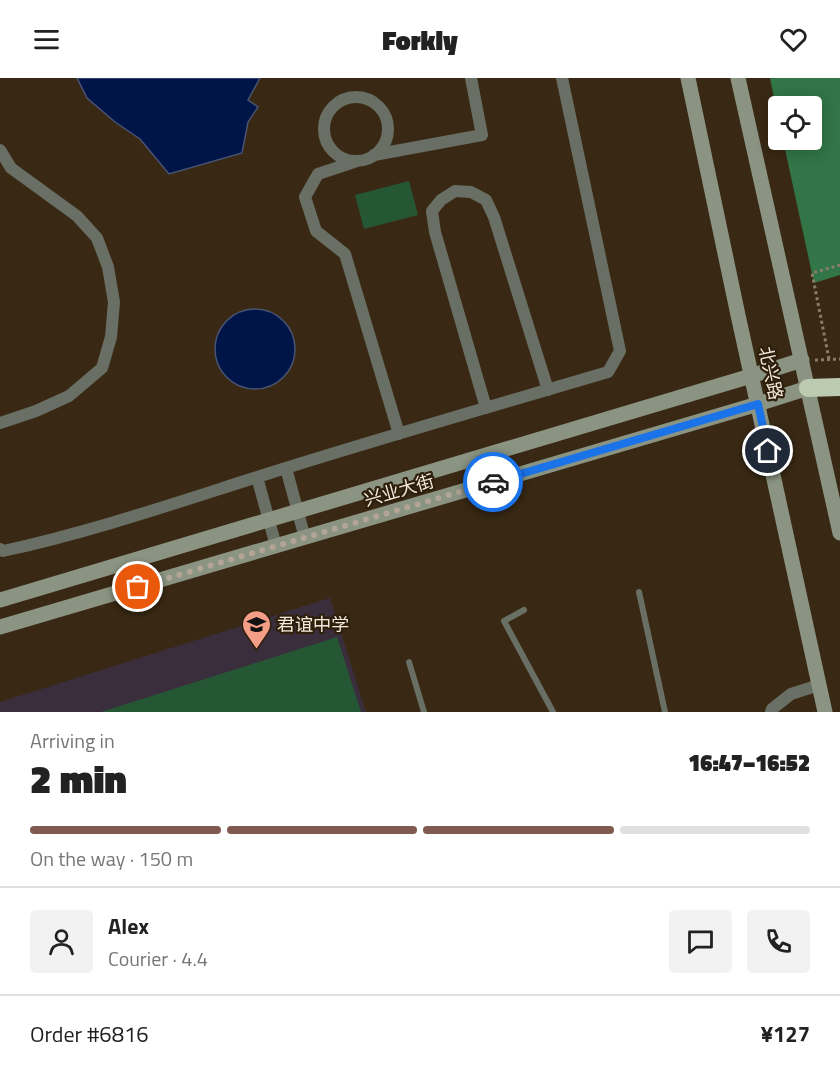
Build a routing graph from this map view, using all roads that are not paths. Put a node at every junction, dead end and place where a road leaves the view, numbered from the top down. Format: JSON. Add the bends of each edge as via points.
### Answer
{"nodes":[{"id":1,"x":471,"y":78,"type":"edge"},
{"id":2,"x":562,"y":78,"type":"edge"},
{"id":3,"x":688,"y":78,"type":"edge"},
{"id":4,"x":738,"y":78,"type":"edge"},
{"id":5,"x":0,"y":150,"type":"edge"},
{"id":6,"x":374,"y":155,"type":"junction"},
{"id":7,"x":357,"y":161,"type":"junction"},
{"id":8,"x":802,"y":360,"type":"junction"},
{"id":9,"x":751,"y":376,"type":"junction"},
{"id":10,"x":840,"y":387,"type":"edge"},
{"id":11,"x":808,"y":388,"type":"junction"},
{"id":12,"x":548,"y":390,"type":"junction"},
{"id":13,"x":758,"y":404,"type":"junction"},
{"id":14,"x":486,"y":408,"type":"junction"},
{"id":15,"x":0,"y":423,"type":"edge"},
{"id":16,"x":399,"y":434,"type":"junction"},
{"id":17,"x":286,"y":468,"type":"junction"},
{"id":18,"x":257,"y":477,"type":"junction"},
{"id":19,"x":298,"y":511,"type":"junction"},
{"id":20,"x":269,"y":520,"type":"junction"},
{"id":21,"x":840,"y":533,"type":"edge"},
{"id":22,"x":305,"y":538,"type":"junction"},
{"id":23,"x":276,"y":546,"type":"junction"},
{"id":24,"x":0,"y":549,"type":"edge"},
{"id":25,"x":639,"y":592,"type":"dead end"},
{"id":26,"x":0,"y":600,"type":"edge"},
{"id":27,"x":524,"y":610,"type":"dead end"},
{"id":28,"x":0,"y":627,"type":"edge"},
{"id":29,"x":409,"y":663,"type":"dead end"},
{"id":30,"x":819,"y":685,"type":"junction"},
{"id":31,"x":424,"y":712,"type":"edge"},
{"id":32,"x":553,"y":712,"type":"edge"},
{"id":33,"x":666,"y":712,"type":"edge"},
{"id":34,"x":771,"y":712,"type":"edge"},
{"id":35,"x":825,"y":712,"type":"edge"}],
"edges":[{"from":1,"to":6,"type":"street","via":[[482,135]]},
{"from":2,"to":12,"type":"street","via":[[620,351],[608,372]]},
{"from":3,"to":9,"type":"main road","name":"北兴路"},
{"from":4,"to":8,"type":"main road","name":"北兴路"},
{"from":5,"to":15,"type":"street","via":[[11,168],[77,216],[97,238],[108,267],[114,302],[111,337],[102,368],[69,396]]},
{"from":6,"to":7,"type":"street"},
{"from":6,"to":7,"type":"street","via":[[387,137],[388,127],[380,107],[361,97],[340,100],[326,116],[325,137],[337,155]]},
{"from":7,"to":16,"type":"street","via":[[318,174],[305,197],[316,231],[345,254]]},
{"from":8,"to":9,"type":"main road","name":"兴业大街"},
{"from":8,"to":11,"type":"main road","name":"北兴路"},
{"from":9,"to":13,"type":"main road","name":"北兴路"},
{"from":9,"to":19,"type":"main road","name":"兴业大街"},
{"from":10,"to":11,"type":"highway"},
{"from":11,"to":13,"type":"main road","name":"兴业大街"},
{"from":11,"to":21,"type":"main road","name":"北兴路"},
{"from":12,"to":14,"type":"street"},
{"from":12,"to":14,"type":"street","via":[[494,217],[486,200],[471,192],[455,191],[432,211]]},
{"from":13,"to":22,"type":"main road","name":"兴业大街"},
{"from":13,"to":30,"type":"main road","name":"北兴路"},
{"from":14,"to":16,"type":"street"},
{"from":16,"to":17,"type":"street"},
{"from":17,"to":18,"type":"street"},
{"from":17,"to":19,"type":"street"},
{"from":18,"to":20,"type":"street"},
{"from":18,"to":24,"type":"street","via":[[97,527]]},
{"from":19,"to":20,"type":"main road","name":"兴业大街"},
{"from":19,"to":22,"type":"street"},
{"from":20,"to":23,"type":"street"},
{"from":20,"to":26,"type":"main road","name":"兴业大街"},
{"from":22,"to":23,"type":"main road","name":"兴业大街"},
{"from":23,"to":28,"type":"main road","name":"兴业大街"},
{"from":25,"to":33,"type":"lane"},
{"from":27,"to":32,"type":"lane","via":[[504,621]]},
{"from":29,"to":31,"type":"lane"},
{"from":30,"to":34,"type":"street","via":[[791,694]]},
{"from":30,"to":35,"type":"main road","name":"北兴路"}]}
